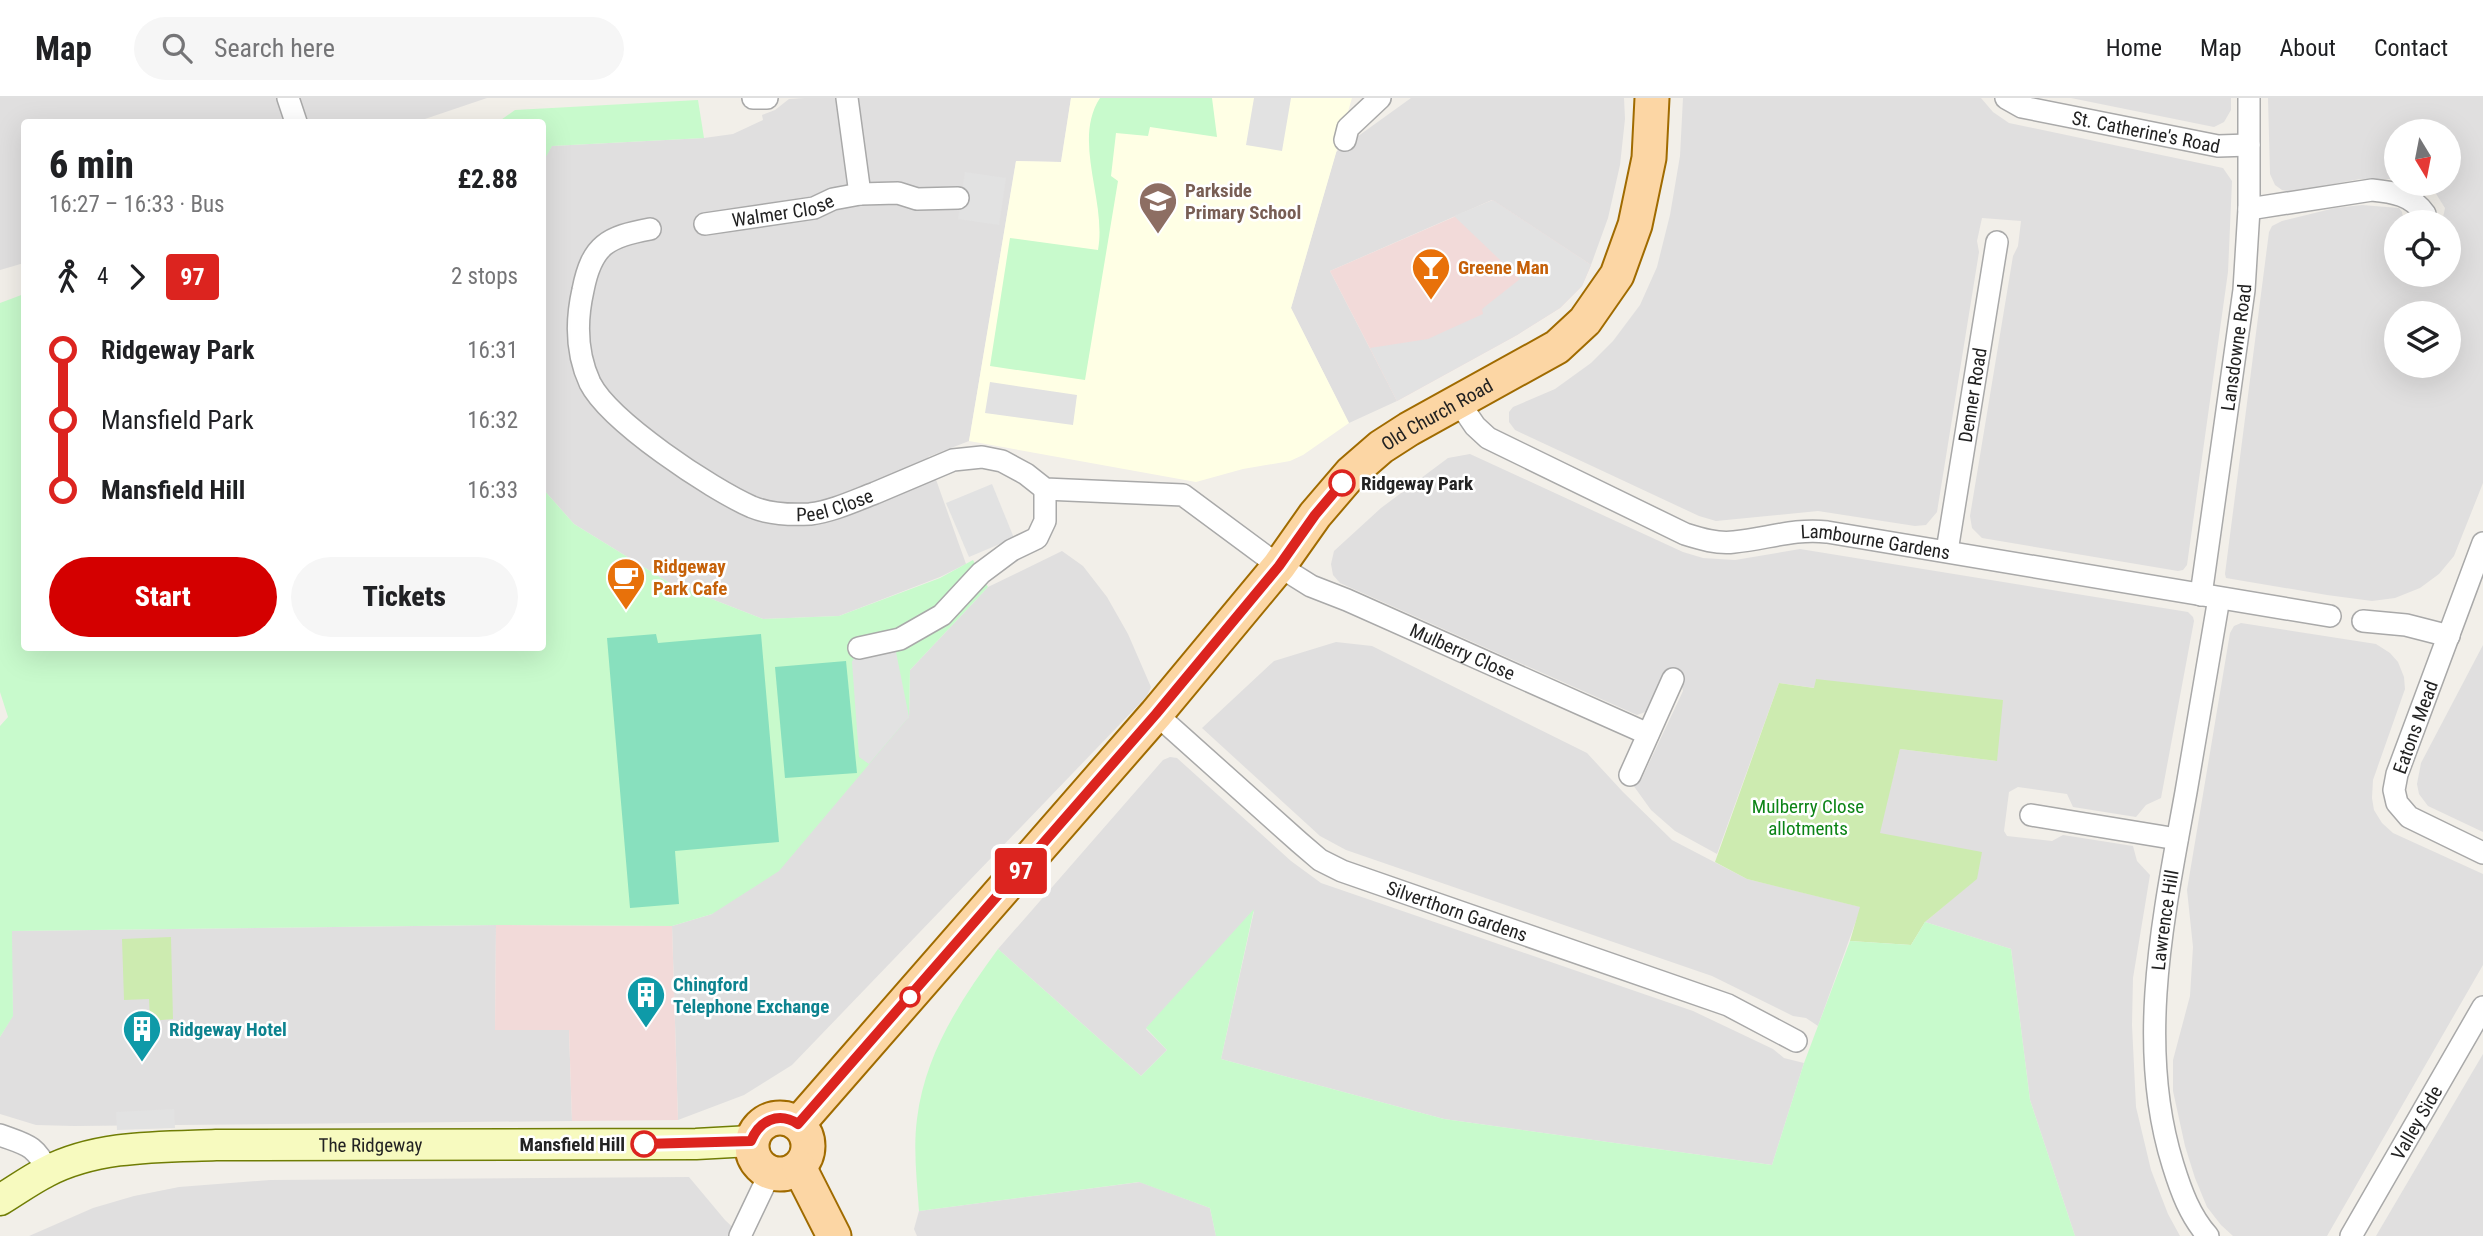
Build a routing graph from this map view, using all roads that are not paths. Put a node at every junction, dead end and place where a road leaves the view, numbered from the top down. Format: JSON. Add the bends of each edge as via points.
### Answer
{"nodes":[{"id":1,"x":288,"y":98,"type":"edge"},
{"id":2,"x":753,"y":98,"type":"edge"},
{"id":3,"x":767,"y":98,"type":"edge"},
{"id":4,"x":847,"y":98,"type":"edge"},
{"id":5,"x":1380,"y":98,"type":"edge"},
{"id":6,"x":1652,"y":98,"type":"edge"},
{"id":7,"x":2006,"y":98,"type":"edge"},
{"id":8,"x":2249,"y":98,"type":"edge"},
{"id":9,"x":295,"y":119,"type":"edge"},
{"id":10,"x":1345,"y":140,"type":"dead end"},
{"id":11,"x":2249,"y":145,"type":"junction"},
{"id":12,"x":860,"y":194,"type":"junction"},
{"id":13,"x":958,"y":198,"type":"dead end"},
{"id":14,"x":2249,"y":209,"type":"junction"},
{"id":15,"x":2422,"y":210,"type":"edge"},
{"id":16,"x":705,"y":224,"type":"dead end"},
{"id":17,"x":650,"y":229,"type":"dead end"},
{"id":18,"x":1997,"y":242,"type":"dead end"},
{"id":19,"x":1458,"y":401,"type":"junction"},
{"id":20,"x":1045,"y":489,"type":"junction"},
{"id":21,"x":2483,"y":543,"type":"edge"},
{"id":22,"x":1947,"y":551,"type":"junction"},
{"id":23,"x":1279,"y":566,"type":"junction"},
{"id":24,"x":2210,"y":596,"type":"junction"},
{"id":25,"x":2330,"y":616,"type":"dead end"},
{"id":26,"x":2363,"y":621,"type":"dead end"},
{"id":27,"x":2449,"y":636,"type":"junction"},
{"id":28,"x":859,"y":648,"type":"dead end"},
{"id":29,"x":1673,"y":679,"type":"dead end"},
{"id":30,"x":1156,"y":714,"type":"junction"},
{"id":31,"x":1648,"y":734,"type":"junction"},
{"id":32,"x":1630,"y":775,"type":"dead end"},
{"id":33,"x":2031,"y":815,"type":"dead end"},
{"id":34,"x":2177,"y":839,"type":"junction"},
{"id":35,"x":2483,"y":853,"type":"edge"},
{"id":36,"x":2483,"y":1007,"type":"edge"},
{"id":37,"x":1796,"y":1041,"type":"dead end"},
{"id":38,"x":798,"y":1124,"type":"junction"},
{"id":39,"x":0,"y":1135,"type":"edge"},
{"id":40,"x":751,"y":1141,"type":"junction"},
{"id":41,"x":785,"y":1170,"type":"junction"},
{"id":42,"x":48,"y":1171,"type":"junction"},
{"id":43,"x":0,"y":1200,"type":"edge"},
{"id":44,"x":740,"y":1236,"type":"edge"},
{"id":45,"x":834,"y":1236,"type":"edge"},
{"id":46,"x":2208,"y":1236,"type":"edge"},
{"id":47,"x":2351,"y":1236,"type":"edge"}],
"edges":[{"from":1,"to":9,"type":"street"},
{"from":2,"to":3,"type":"street"},
{"from":4,"to":12,"type":"street","name":"Walmer Close"},
{"from":5,"to":10,"type":"street","via":[[1348,128]]},
{"from":6,"to":19,"type":"main road","name":"Old Church Road","via":[[1641,202],[1627,252],[1605,295],[1557,347]]},
{"from":7,"to":11,"type":"street","name":"St. Catherine's Road","via":[[2022,107],[2218,146]]},
{"from":8,"to":11,"type":"street","name":"Lansdowne Road"},
{"from":11,"to":14,"type":"street","name":"Lansdowne Road"},
{"from":12,"to":13,"type":"street","name":"Walmer Close"},
{"from":12,"to":16,"type":"street","name":"Walmer Close","via":[[814,208]]},
{"from":14,"to":15,"type":"street","via":[[2372,190],[2407,197]]},
{"from":14,"to":24,"type":"street","name":"Lansdowne Road"},
{"from":17,"to":20,"type":"street","name":"Peel Close","via":[[602,245],[585,278],[578,329],[590,383],[606,406],[653,445],[728,494],[778,513],[810,514],[839,508],[966,458],[1002,461]]},
{"from":18,"to":22,"type":"street","name":"Denner Road"},
{"from":19,"to":22,"type":"street","name":"Lambourne Gardens","via":[[1488,438],[1685,534],[1732,542],[1821,531]]},
{"from":19,"to":23,"type":"main road","name":"Old Church Road","via":[[1391,441],[1351,473]]},
{"from":20,"to":23,"type":"street","via":[[1183,495]]},
{"from":20,"to":28,"type":"street","via":[[1045,522],[1037,538],[981,573],[942,615],[900,639]]},
{"from":21,"to":27,"type":"street","name":"Eatons Mead"},
{"from":22,"to":24,"type":"street","name":"Lambourne Gardens"},
{"from":23,"to":30,"type":"main road","name":"Old Church Road"},
{"from":23,"to":31,"type":"street","name":"Mulberry Close","via":[[1311,586]]},
{"from":24,"to":25,"type":"street","name":"Lambourne Gardens"},
{"from":24,"to":34,"type":"street","name":"Lawrence Hill"},
{"from":26,"to":27,"type":"street"},
{"from":27,"to":35,"type":"street","name":"Eatons Mead","via":[[2394,790],[2397,803],[2409,817]]},
{"from":29,"to":31,"type":"street"},
{"from":30,"to":37,"type":"street","name":"Silverthorn Gardens","via":[[1320,860],[1728,1004]]},
{"from":30,"to":38,"type":"main road","name":"Old Church Road"},
{"from":31,"to":32,"type":"street"},
{"from":33,"to":34,"type":"street"},
{"from":34,"to":46,"type":"street","name":"Lawrence Hill","via":[[2160,944],[2156,1064],[2168,1148],[2182,1192]]},
{"from":36,"to":47,"type":"street","name":"Valley Side"},
{"from":38,"to":40,"type":"main road","via":[[772,1118],[761,1124]]},
{"from":38,"to":41,"type":"main road","via":[[806,1134],[807,1155]]},
{"from":39,"to":42,"type":"street","via":[[32,1147]]},
{"from":40,"to":41,"type":"main road","via":[[758,1165]]},
{"from":40,"to":42,"type":"main road","name":"The Ridgeway","via":[[153,1147],[79,1159]]},
{"from":41,"to":44,"type":"street"},
{"from":41,"to":45,"type":"main road"},
{"from":42,"to":43,"type":"main road","name":"The Ridgeway"}]}
